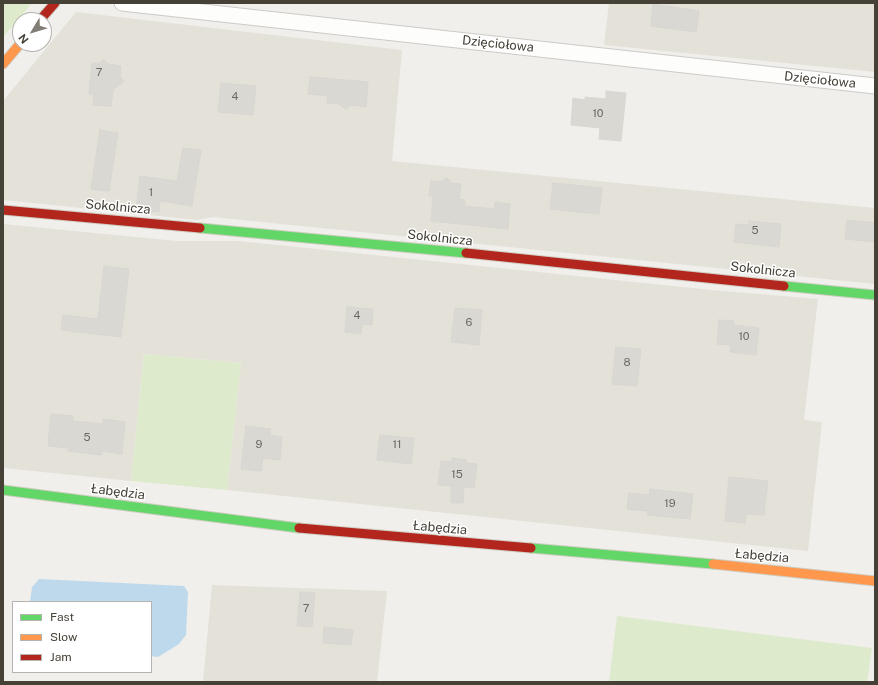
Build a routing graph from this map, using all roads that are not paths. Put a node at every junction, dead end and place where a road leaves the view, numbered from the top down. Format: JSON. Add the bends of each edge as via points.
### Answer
{"nodes":[{"id":1,"x":55,"y":3,"type":"edge"},
{"id":2,"x":122,"y":3,"type":"edge"},
{"id":3,"x":47,"y":12,"type":"edge"},
{"id":4,"x":13,"y":52,"type":"edge"},
{"id":5,"x":3,"y":64,"type":"edge"},
{"id":6,"x":875,"y":86,"type":"edge"},
{"id":7,"x":3,"y":210,"type":"edge"},
{"id":8,"x":875,"y":295,"type":"edge"},
{"id":9,"x":3,"y":490,"type":"edge"},
{"id":10,"x":875,"y":581,"type":"edge"}],
"edges":[{"from":1,"to":3,"type":"street"},
{"from":2,"to":6,"type":"street","name":"Dzięciołowa"},
{"from":4,"to":5,"type":"street"},
{"from":7,"to":8,"type":"street","name":"Sokolnicza","via":[[313,238]]},
{"from":9,"to":10,"type":"street","name":"Łabędzia","via":[[310,529]]}]}
